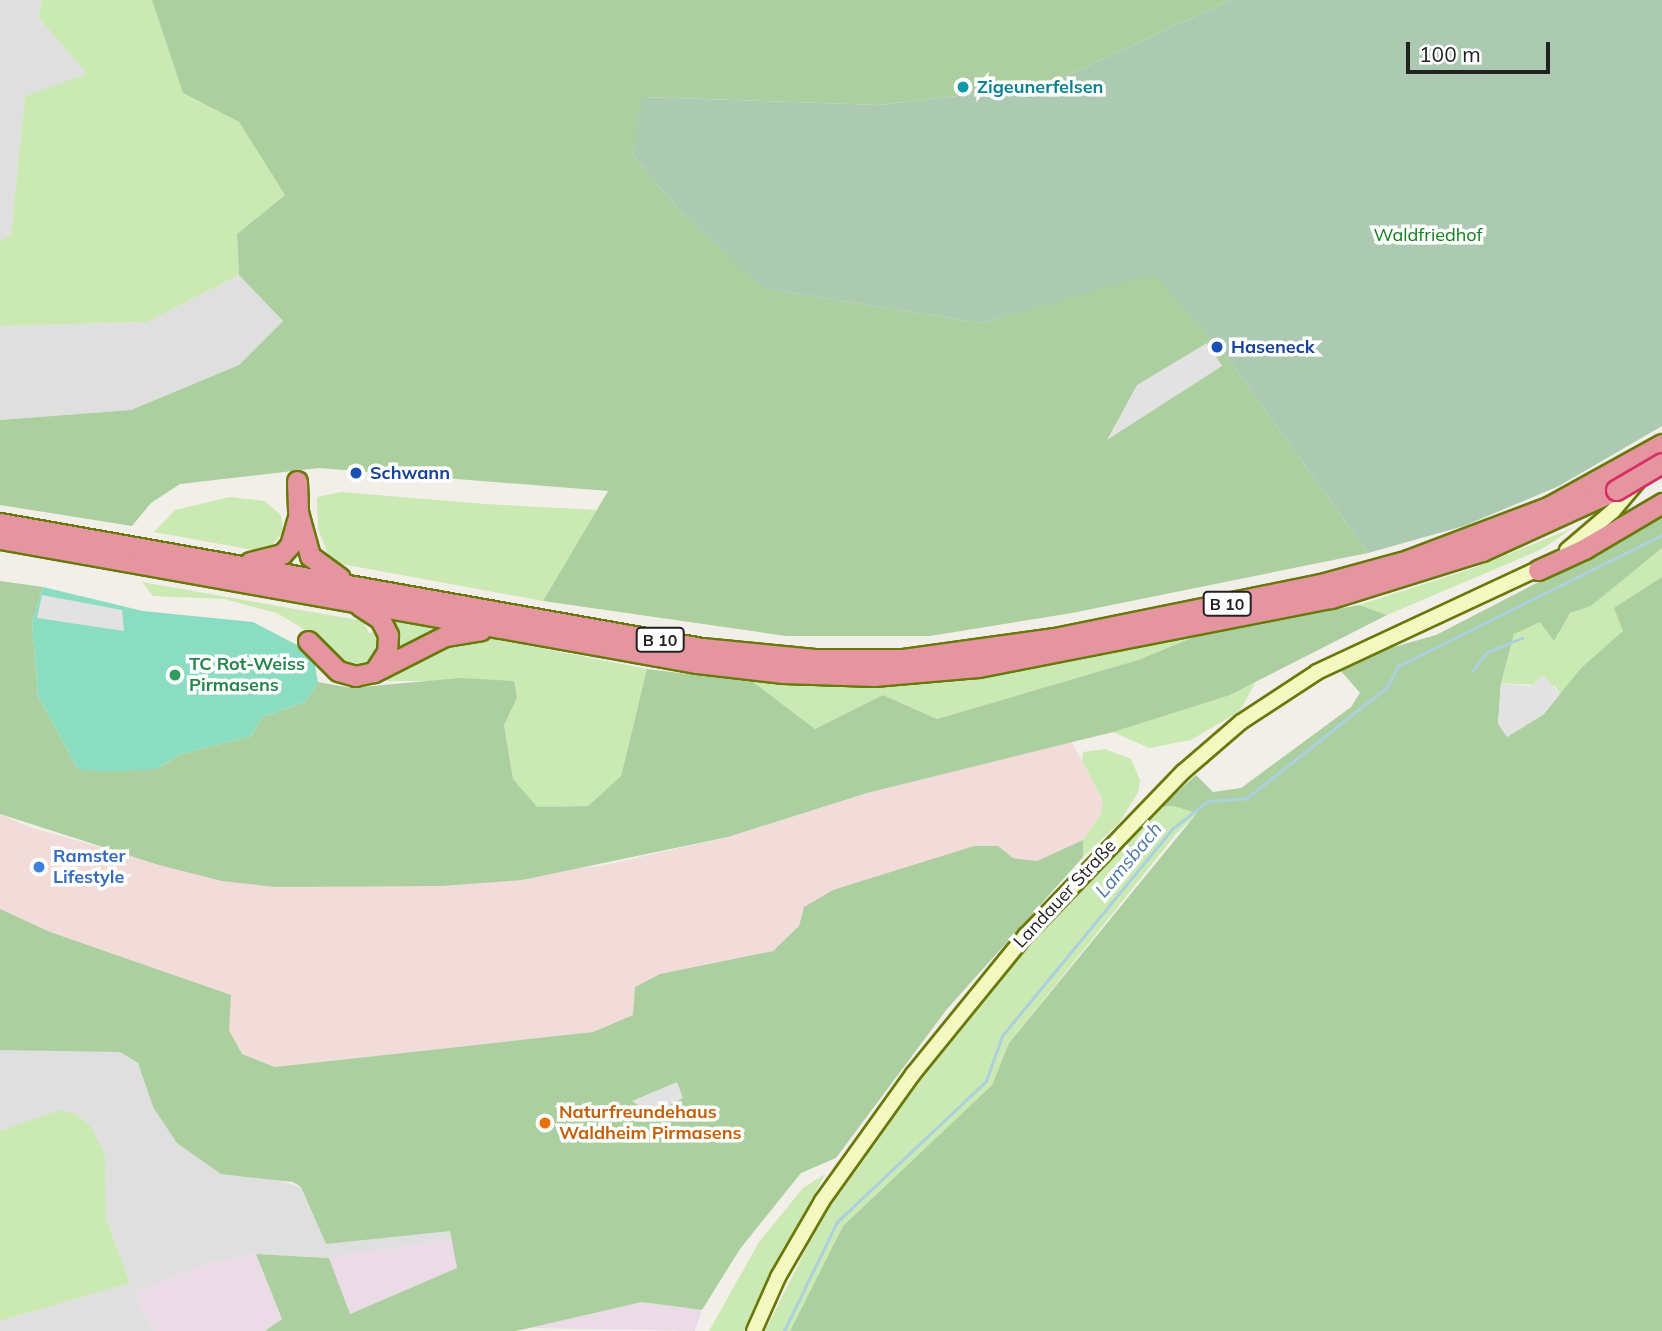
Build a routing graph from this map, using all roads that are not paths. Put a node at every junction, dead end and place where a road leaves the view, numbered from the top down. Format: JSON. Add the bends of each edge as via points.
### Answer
{"nodes":[{"id":1,"x":1658,"y":453,"type":"edge"},
{"id":2,"x":297,"y":481,"type":"dead end"},
{"id":3,"x":1662,"y":503,"type":"edge"},
{"id":4,"x":298,"y":512,"type":"junction"},
{"id":5,"x":0,"y":523,"type":"edge"},
{"id":6,"x":0,"y":539,"type":"edge"},
{"id":7,"x":94,"y":548,"type":"junction"},
{"id":8,"x":158,"y":559,"type":"junction"},
{"id":9,"x":227,"y":563,"type":"junction"},
{"id":10,"x":1538,"y":570,"type":"junction"},
{"id":11,"x":360,"y":586,"type":"junction"},
{"id":12,"x":338,"y":599,"type":"junction"},
{"id":13,"x":517,"y":631,"type":"junction"},
{"id":14,"x":308,"y":641,"type":"dead end"},
{"id":15,"x":374,"y":672,"type":"junction"},
{"id":16,"x":754,"y":1331,"type":"edge"}],
"edges":[{"from":1,"to":10,"type":"main road","name":"Landauer Straße","via":[[1598,526]]},
{"from":1,"to":11,"type":"highway","number":"B 10","via":[[1550,506],[1408,560],[1221,605],[938,656],[825,660],[741,653]]},
{"from":1,"to":13,"type":"highway","number":"B 10","bridge":true,"via":[[1616,491],[1482,551],[1331,598],[943,671],[847,676],[740,669]]},
{"from":2,"to":4,"type":"highway"},
{"from":3,"to":10,"type":"highway"},
{"from":4,"to":9,"type":"highway","via":[[290,545],[282,554],[267,561]]},
{"from":4,"to":11,"type":"highway","via":[[305,544],[316,563]]},
{"from":5,"to":7,"type":"highway","number":"B 10"},
{"from":6,"to":7,"type":"highway","number":"B 10"},
{"from":7,"to":8,"type":"highway","number":"B 10"},
{"from":8,"to":9,"type":"highway","number":"B 10"},
{"from":8,"to":12,"type":"highway","number":"B 10"},
{"from":9,"to":11,"type":"highway","number":"B 10"},
{"from":10,"to":16,"type":"main road","name":"Landauer Straße","via":[[1350,654],[1286,690],[1171,783],[1026,935],[913,1073],[822,1201],[778,1277]]},
{"from":12,"to":13,"type":"highway","number":"B 10"},
{"from":12,"to":15,"type":"highway","via":[[371,611],[385,627],[387,652]]},
{"from":13,"to":15,"type":"highway","via":[[476,629],[445,636]]},
{"from":14,"to":15,"type":"highway","via":[[345,675]]}]}
